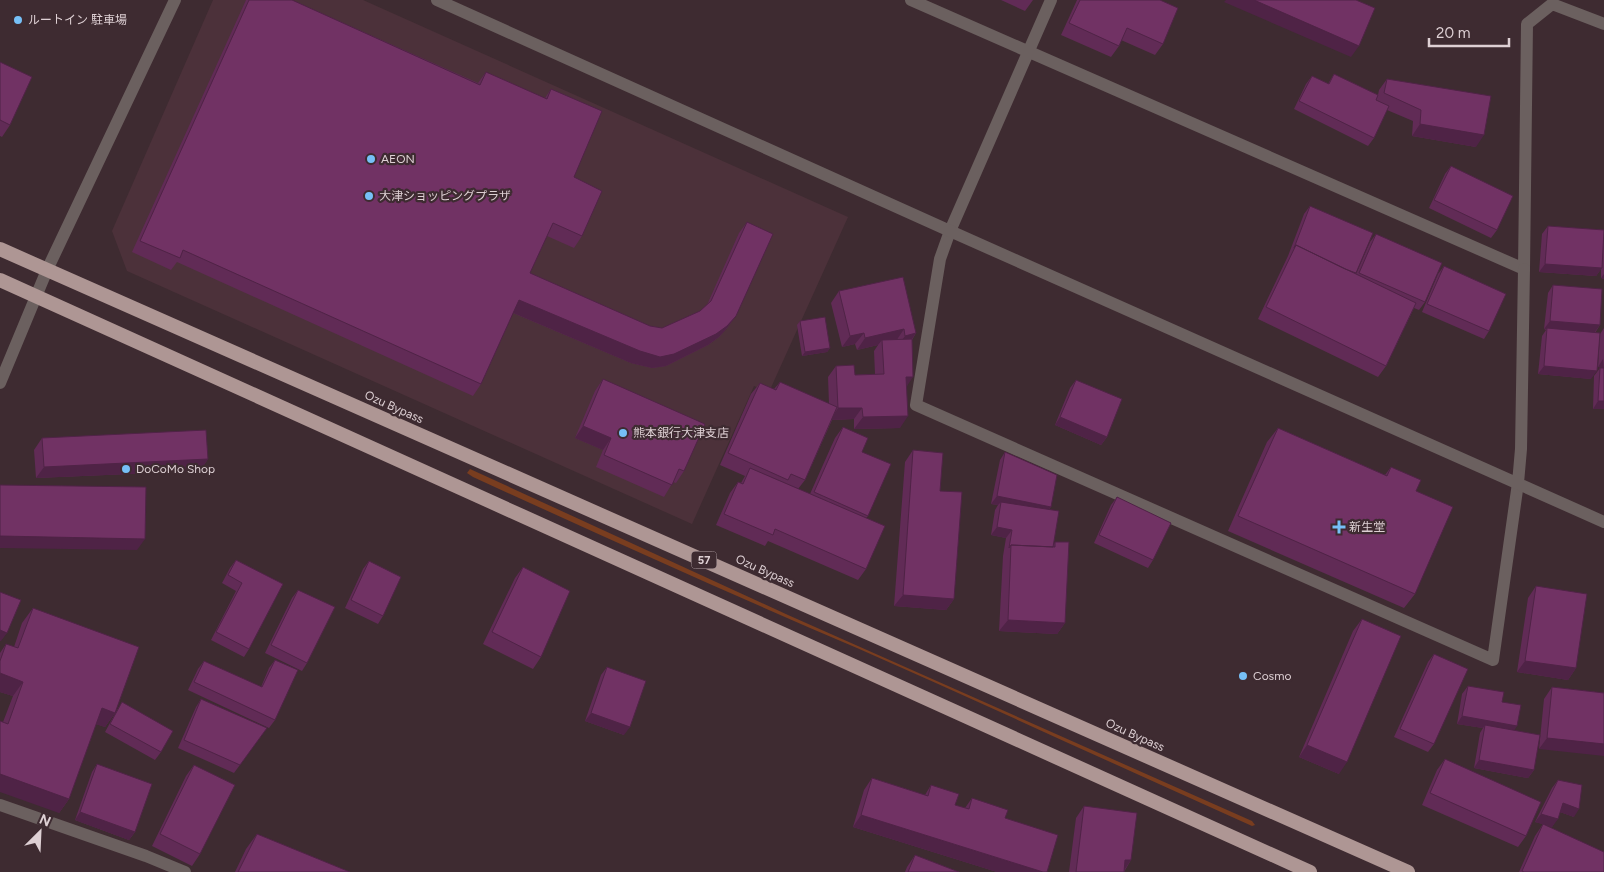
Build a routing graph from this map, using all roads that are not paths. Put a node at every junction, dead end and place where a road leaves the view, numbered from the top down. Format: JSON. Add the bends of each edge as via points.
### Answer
{"nodes":[{"id":1,"x":175,"y":0,"type":"edge"},
{"id":2,"x":437,"y":0,"type":"edge"},
{"id":3,"x":911,"y":0,"type":"edge"},
{"id":4,"x":1051,"y":0,"type":"edge"},
{"id":5,"x":1604,"y":24,"type":"edge"},
{"id":6,"x":1029,"y":52,"type":"junction"},
{"id":7,"x":950,"y":231,"type":"junction"},
{"id":8,"x":0,"y":249,"type":"edge"},
{"id":9,"x":1524,"y":269,"type":"junction"},
{"id":10,"x":47,"y":270,"type":"junction"},
{"id":11,"x":0,"y":280,"type":"edge"},
{"id":12,"x":36,"y":295,"type":"junction"},
{"id":13,"x":0,"y":383,"type":"edge"},
{"id":14,"x":1518,"y":484,"type":"junction"},
{"id":15,"x":1604,"y":522,"type":"edge"},
{"id":16,"x":0,"y":806,"type":"edge"},
{"id":17,"x":184,"y":872,"type":"edge"},
{"id":18,"x":1310,"y":872,"type":"edge"},
{"id":19,"x":1408,"y":872,"type":"edge"}],
"edges":[{"from":1,"to":10,"type":"street"},
{"from":2,"to":7,"type":"street"},
{"from":3,"to":6,"type":"street"},
{"from":4,"to":6,"type":"street"},
{"from":5,"to":9,"type":"street","via":[[1552,4],[1527,24]]},
{"from":6,"to":7,"type":"street"},
{"from":6,"to":9,"type":"street"},
{"from":7,"to":14,"type":"street"},
{"from":7,"to":14,"type":"street","via":[[940,259],[916,405],[1493,660]]},
{"from":8,"to":10,"type":"highway","name":"Ozu Bypass","number":"57"},
{"from":9,"to":14,"type":"street"},
{"from":10,"to":12,"type":"street"},
{"from":10,"to":19,"type":"highway","name":"Ozu Bypass","number":"57"},
{"from":11,"to":12,"type":"highway"},
{"from":12,"to":13,"type":"street"},
{"from":12,"to":18,"type":"highway"},
{"from":14,"to":15,"type":"street"},
{"from":16,"to":17,"type":"street"}]}
